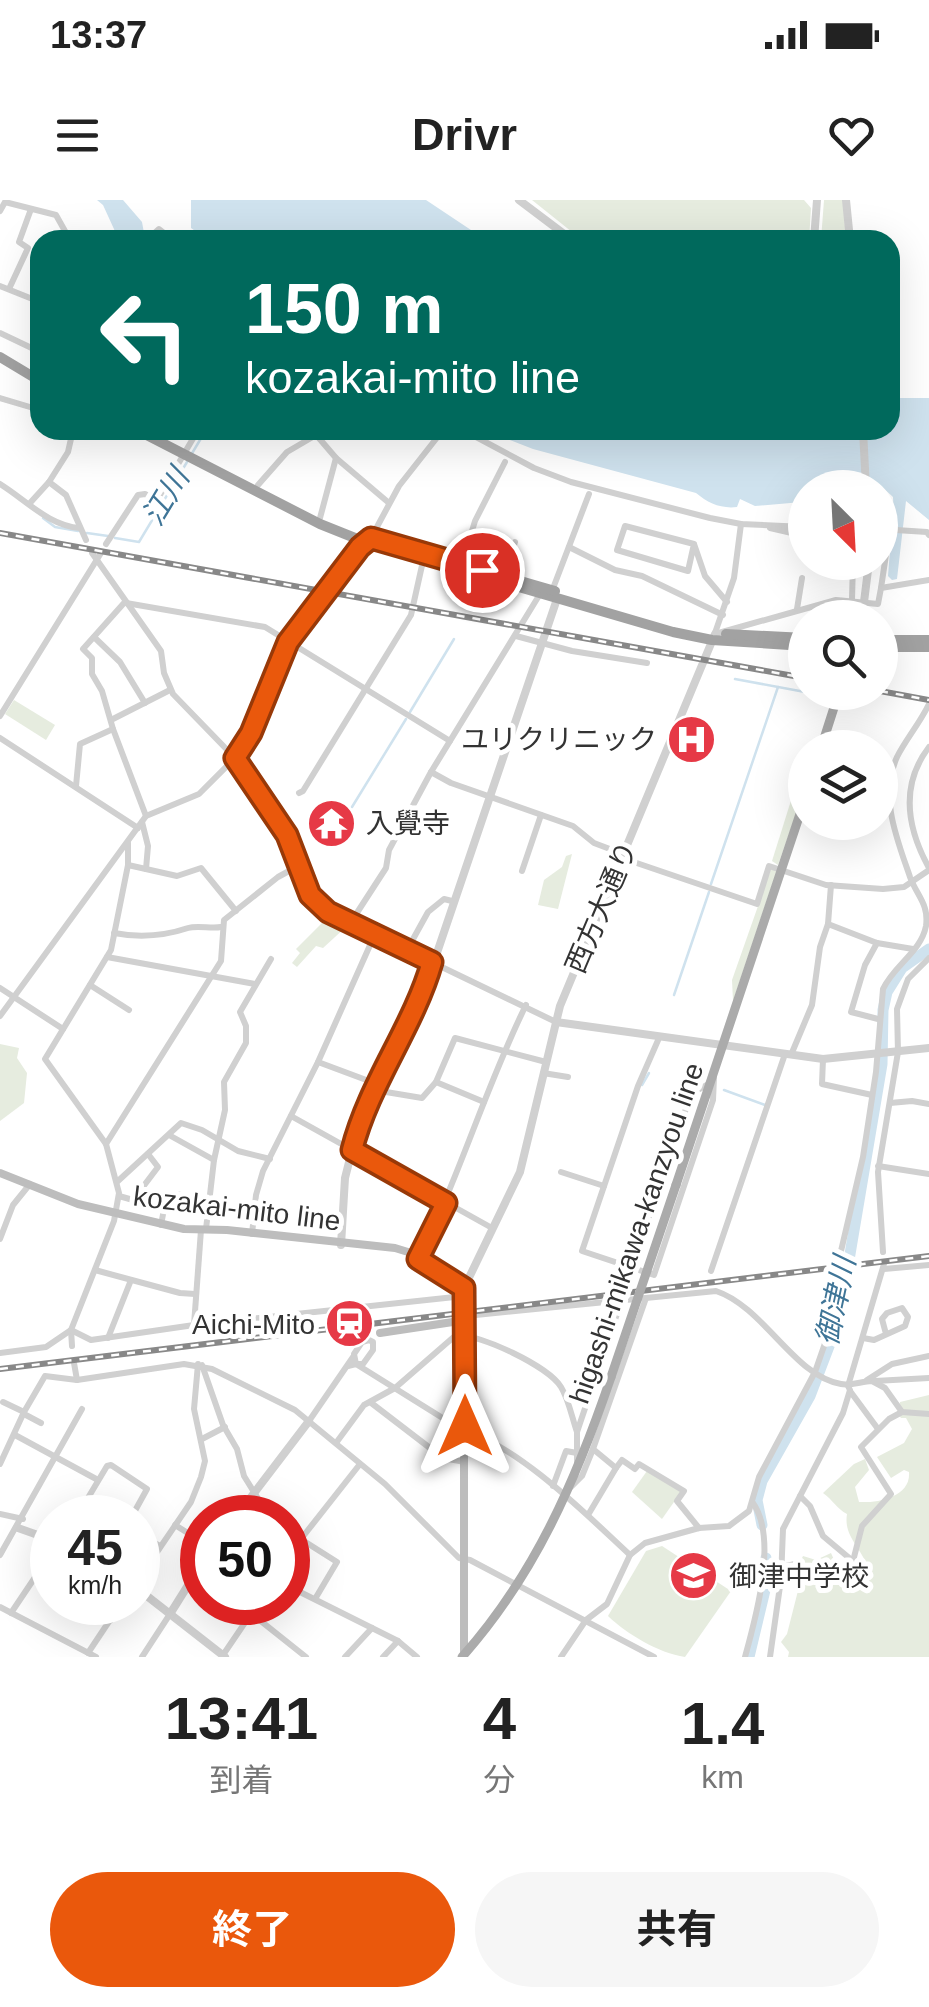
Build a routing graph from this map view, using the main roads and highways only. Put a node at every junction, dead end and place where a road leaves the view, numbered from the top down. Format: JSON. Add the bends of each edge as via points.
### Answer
{"nodes":[{"id":1,"x":0,"y":353,"type":"edge"},
{"id":2,"x":30,"y":371,"type":"edge"},
{"id":3,"x":160,"y":440,"type":"edge"},
{"id":4,"x":168,"y":440,"type":"edge"},
{"id":5,"x":190,"y":453,"type":"junction"},
{"id":6,"x":368,"y":540,"type":"junction"},
{"id":7,"x":555,"y":595,"type":"junction"},
{"id":8,"x":788,"y":639,"type":"edge"},
{"id":9,"x":711,"y":642,"type":"junction"},
{"id":10,"x":898,"y":644,"type":"edge"},
{"id":11,"x":929,"y":644,"type":"edge"},
{"id":12,"x":788,"y":645,"type":"edge"},
{"id":13,"x":792,"y":840,"type":"edge"},
{"id":14,"x":0,"y":1173,"type":"edge"},
{"id":15,"x":466,"y":1318,"type":"junction"},
{"id":16,"x":378,"y":1334,"type":"road end"},
{"id":17,"x":464,"y":1656,"type":"edge"}],
"edges":[{"from":1,"to":2,"type":"highway"},
{"from":3,"to":5,"type":"highway"},
{"from":4,"to":5,"type":"highway"},
{"from":5,"to":6,"type":"highway"},
{"from":5,"to":6,"type":"highway","via":[[320,524]]},
{"from":6,"to":7,"type":"highway"},
{"from":6,"to":7,"type":"highway"},
{"from":7,"to":9,"type":"highway"},
{"from":8,"to":9,"type":"highway"},
{"from":9,"to":12,"type":"highway"},
{"from":10,"to":11,"type":"highway"},
{"from":13,"to":17,"type":"main road","name":"higashi-mikawa-kanzyou line","bridge":true,"via":[[577,1472],[518,1585]]},
{"from":14,"to":15,"type":"main road","name":"kozakai-mito line","via":[[162,1225],[395,1248],[464,1292]]},
{"from":15,"to":16,"type":"main road"},
{"from":15,"to":17,"type":"main road"}]}
